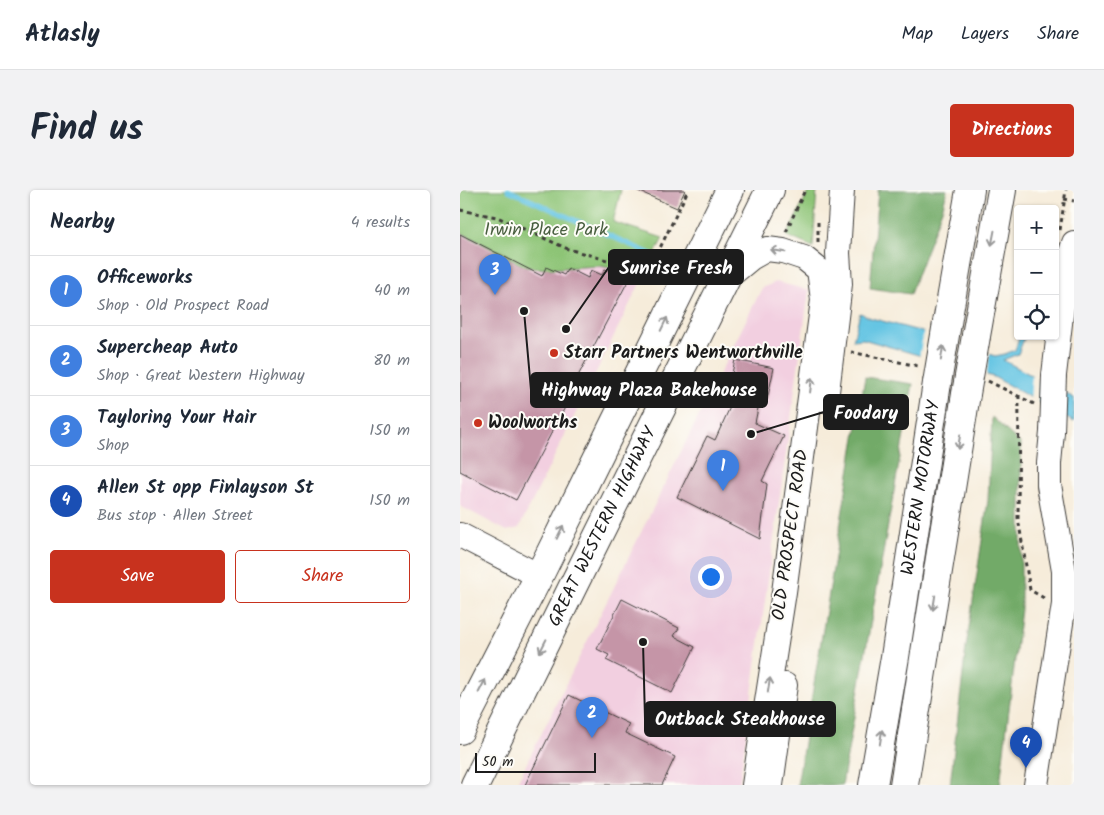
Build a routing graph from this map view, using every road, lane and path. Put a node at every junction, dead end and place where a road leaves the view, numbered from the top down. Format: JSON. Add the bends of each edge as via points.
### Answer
{"nodes":[{"id":1,"x":688,"y":190,"type":"edge"},
{"id":2,"x":730,"y":190,"type":"edge"},
{"id":3,"x":770,"y":190,"type":"edge"},
{"id":4,"x":805,"y":190,"type":"edge"},
{"id":5,"x":842,"y":190,"type":"edge"},
{"id":6,"x":970,"y":190,"type":"edge"},
{"id":7,"x":1002,"y":190,"type":"edge"},
{"id":8,"x":1066,"y":190,"type":"edge"},
{"id":9,"x":1064,"y":199,"type":"junction"},
{"id":10,"x":1074,"y":201,"type":"edge"},
{"id":11,"x":460,"y":210,"type":"edge"},
{"id":12,"x":1067,"y":238,"type":"edge"},
{"id":13,"x":783,"y":240,"type":"dead end"},
{"id":14,"x":728,"y":277,"type":"junction"},
{"id":15,"x":1019,"y":396,"type":"dead end"},
{"id":16,"x":460,"y":535,"type":"edge"},
{"id":17,"x":539,"y":576,"type":"junction"},
{"id":18,"x":1062,"y":601,"type":"edge"},
{"id":19,"x":460,"y":730,"type":"edge"},
{"id":20,"x":475,"y":785,"type":"edge"},
{"id":21,"x":754,"y":785,"type":"edge"},
{"id":22,"x":771,"y":785,"type":"edge"},
{"id":23,"x":873,"y":785,"type":"edge"},
{"id":24,"x":904,"y":785,"type":"edge"},
{"id":25,"x":1036,"y":785,"type":"edge"}],
"edges":[{"from":1,"to":11,"type":"path","via":[[646,277],[614,262],[568,249],[497,217]]},
{"from":17,"to":2,"type":"highway","name":"GREAT WESTERN HIGHWAY","one_way":true},
{"from":3,"to":14,"type":"highway","name":"GREAT WESTERN HIGHWAY"},
{"from":4,"to":13,"type":"path"},
{"from":5,"to":22,"type":"street","via":[[836,328]]},
{"from":23,"to":6,"type":"highway","name":"WESTERN MOTORWAY","one_way":true,"bridge":true},
{"from":7,"to":24,"type":"highway","name":"WESTERN MOTORWAY","one_way":true,"bridge":true},
{"from":8,"to":9,"type":"path"},
{"from":9,"to":10,"type":"path"},
{"from":9,"to":12,"type":"path"},
{"from":12,"to":18,"type":"street","bridge":true,"via":[[1069,258],[1054,376],[1049,463],[1049,485],[1064,571]]},
{"from":14,"to":20,"type":"highway","name":"GREAT WESTERN HIGHWAY","one_way":true},
{"from":21,"to":14,"type":"street","name":"OLD PROSPECT ROAD","one_way":true,"via":[[784,592],[823,300],[819,270],[804,258],[783,251],[767,249]]},
{"from":15,"to":18,"type":"path","via":[[1018,518],[1030,590],[1047,599]]},
{"from":16,"to":17,"type":"street"},
{"from":19,"to":17,"type":"highway","name":"GREAT WESTERN HIGHWAY","one_way":true},
{"from":18,"to":25,"type":"street"}]}
